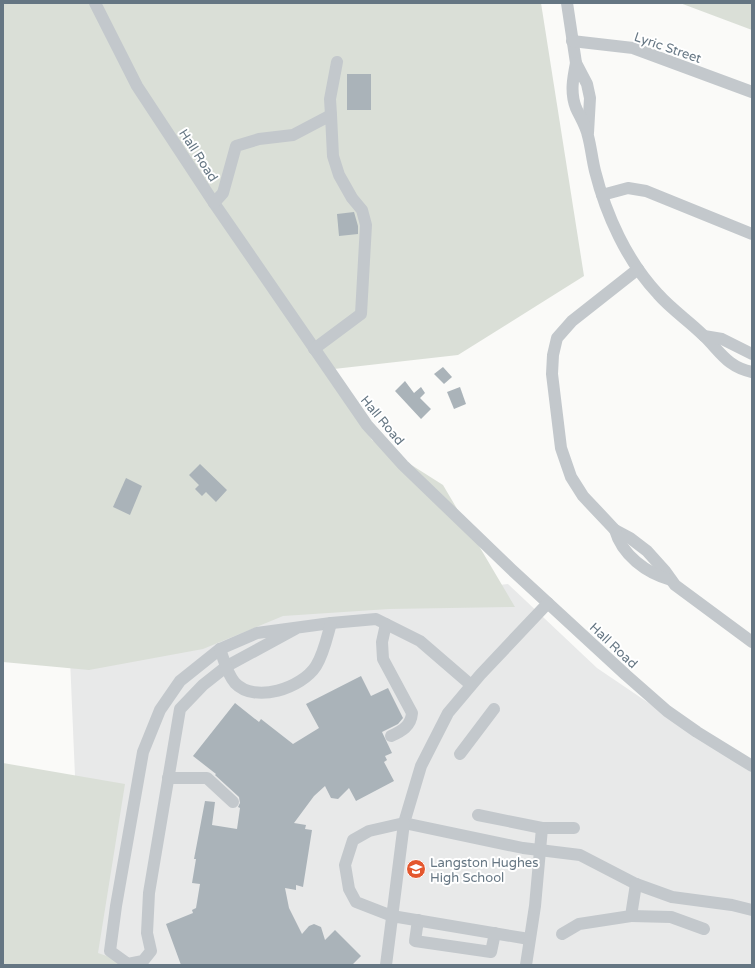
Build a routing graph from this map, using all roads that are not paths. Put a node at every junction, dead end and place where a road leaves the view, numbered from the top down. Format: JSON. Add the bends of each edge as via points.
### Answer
{"nodes":[{"id":1,"x":95,"y":3,"type":"edge"},
{"id":2,"x":567,"y":3,"type":"edge"},
{"id":3,"x":572,"y":42,"type":"junction"},
{"id":4,"x":337,"y":62,"type":"dead end"},
{"id":5,"x":752,"y":92,"type":"edge"},
{"id":6,"x":331,"y":115,"type":"junction"},
{"id":7,"x":602,"y":195,"type":"junction"},
{"id":8,"x":214,"y":203,"type":"junction"},
{"id":9,"x":752,"y":234,"type":"edge"},
{"id":10,"x":638,"y":269,"type":"junction"},
{"id":11,"x":704,"y":336,"type":"junction"},
{"id":12,"x":314,"y":349,"type":"junction"},
{"id":13,"x":752,"y":354,"type":"edge"},
{"id":14,"x":752,"y":372,"type":"edge"},
{"id":15,"x":548,"y":603,"type":"junction"},
{"id":16,"x":331,"y":622,"type":"junction"},
{"id":17,"x":386,"y":624,"type":"junction"},
{"id":18,"x":297,"y":628,"type":"junction"},
{"id":19,"x":752,"y":642,"type":"edge"},
{"id":20,"x":220,"y":649,"type":"junction"},
{"id":21,"x":227,"y":666,"type":"junction"},
{"id":22,"x":183,"y":678,"type":"junction"},
{"id":23,"x":471,"y":685,"type":"junction"},
{"id":24,"x":198,"y":690,"type":"junction"},
{"id":25,"x":494,"y":709,"type":"dead end"},
{"id":26,"x":390,"y":736,"type":"dead end"},
{"id":27,"x":460,"y":754,"type":"dead end"},
{"id":28,"x":752,"y":766,"type":"edge"},
{"id":29,"x":168,"y":778,"type":"junction"},
{"id":30,"x":233,"y":802,"type":"dead end"},
{"id":31,"x":478,"y":815,"type":"dead end"},
{"id":32,"x":404,"y":823,"type":"junction"},
{"id":33,"x":542,"y":828,"type":"junction"},
{"id":34,"x":574,"y":828,"type":"dead end"},
{"id":35,"x":540,"y":850,"type":"junction"},
{"id":36,"x":636,"y":884,"type":"junction"},
{"id":37,"x":752,"y":910,"type":"edge"},
{"id":38,"x":392,"y":916,"type":"junction"},
{"id":39,"x":631,"y":916,"type":"junction"},
{"id":40,"x":418,"y":920,"type":"junction"},
{"id":41,"x":704,"y":929,"type":"dead end"},
{"id":42,"x":495,"y":933,"type":"junction"},
{"id":43,"x":562,"y":934,"type":"dead end"},
{"id":44,"x":529,"y":939,"type":"junction"},
{"id":45,"x":386,"y":965,"type":"edge"},
{"id":46,"x":526,"y":965,"type":"edge"}],
"edges":[{"from":1,"to":8,"type":"street","name":"Hall Road","via":[[137,86]]},
{"from":2,"to":3,"type":"street"},
{"from":3,"to":5,"type":"street","name":"Lyric Street","via":[[633,48]]},
{"from":3,"to":7,"type":"street","via":[[576,63],[587,84],[590,98],[588,134]]},
{"from":4,"to":6,"type":"street","via":[[330,99]]},
{"from":6,"to":8,"type":"street","via":[[293,135],[258,139],[236,146],[223,193]]},
{"from":6,"to":12,"type":"street","via":[[333,156],[339,175],[362,210],[366,225],[361,314]]},
{"from":7,"to":9,"type":"street","via":[[628,188],[646,191]]},
{"from":7,"to":10,"type":"street"},
{"from":8,"to":12,"type":"street","name":"Hall Road"},
{"from":10,"to":11,"type":"street","via":[[658,294]]},
{"from":10,"to":19,"type":"street","via":[[572,322],[557,338],[552,374],[561,448],[571,477],[583,496],[615,530],[647,551],[673,582]]},
{"from":11,"to":13,"type":"street","via":[[722,339]]},
{"from":11,"to":14,"type":"street","via":[[730,363]]},
{"from":12,"to":15,"type":"street","name":"Hall Road","via":[[367,425],[403,465]]},
{"from":15,"to":23,"type":"street"},
{"from":15,"to":28,"type":"street","name":"Hall Road","via":[[667,711]]},
{"from":16,"to":17,"type":"street","via":[[376,619]]},
{"from":16,"to":18,"type":"street"},
{"from":16,"to":21,"type":"street","via":[[326,644],[316,667],[303,680],[287,688],[269,693],[252,692],[236,684]]},
{"from":17,"to":23,"type":"street","via":[[420,641]]},
{"from":17,"to":26,"type":"street","via":[[382,642],[383,659],[412,713],[408,726]]},
{"from":18,"to":20,"type":"street","via":[[257,633]]},
{"from":18,"to":21,"type":"street"},
{"from":20,"to":21,"type":"street"},
{"from":20,"to":22,"type":"street"},
{"from":21,"to":24,"type":"street"},
{"from":22,"to":24,"type":"street"},
{"from":22,"to":29,"type":"street","via":[[160,710],[143,752],[110,950],[128,964],[143,961],[151,951],[147,933],[149,893]]},
{"from":23,"to":32,"type":"street","via":[[448,713],[420,766]]},
{"from":24,"to":29,"type":"street","via":[[180,709]]},
{"from":25,"to":27,"type":"street"},
{"from":29,"to":30,"type":"street","via":[[207,778]]},
{"from":31,"to":33,"type":"street"},
{"from":32,"to":35,"type":"street"},
{"from":32,"to":38,"type":"street"},
{"from":32,"to":38,"type":"street","via":[[369,832],[353,840],[345,864],[349,889],[356,902]]},
{"from":33,"to":34,"type":"street"},
{"from":33,"to":35,"type":"street"},
{"from":35,"to":36,"type":"street","via":[[580,855]]},
{"from":35,"to":44,"type":"street"},
{"from":36,"to":37,"type":"street","via":[[672,897]]},
{"from":36,"to":39,"type":"street"},
{"from":38,"to":40,"type":"street"},
{"from":38,"to":45,"type":"street"},
{"from":39,"to":41,"type":"street","via":[[671,917]]},
{"from":39,"to":43,"type":"street","via":[[579,924]]},
{"from":40,"to":42,"type":"street"},
{"from":40,"to":42,"type":"street","via":[[415,941],[491,952]]},
{"from":42,"to":44,"type":"street"},
{"from":44,"to":46,"type":"street"}]}
